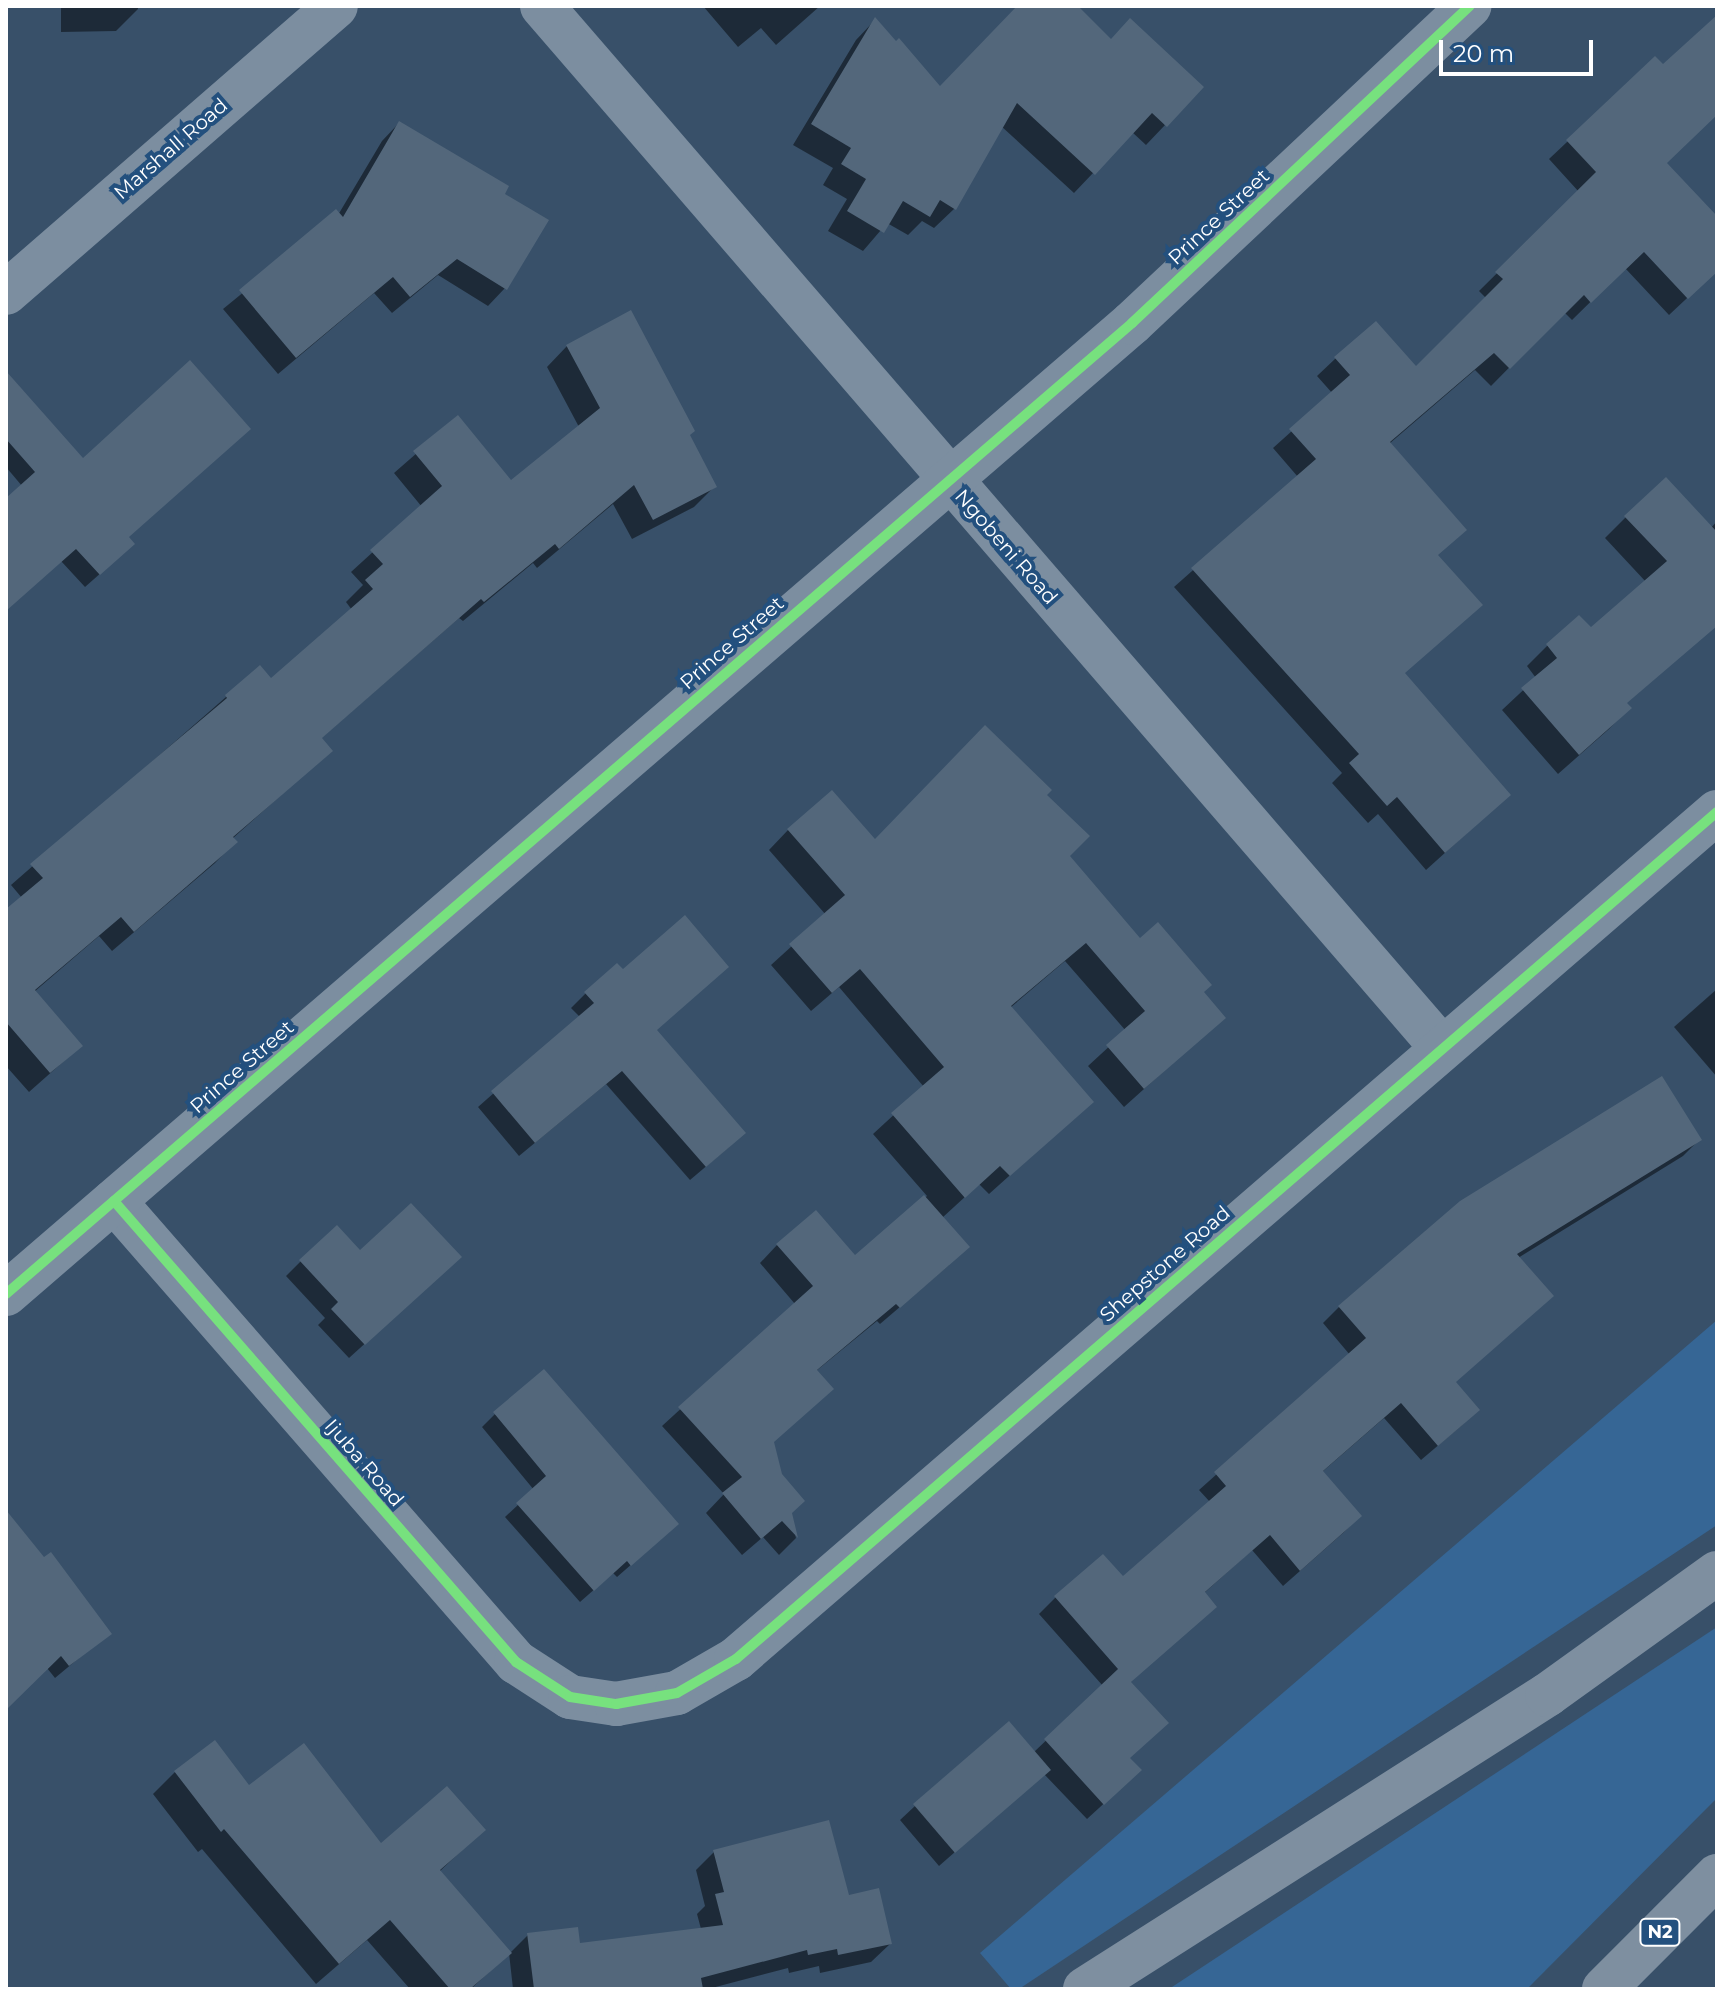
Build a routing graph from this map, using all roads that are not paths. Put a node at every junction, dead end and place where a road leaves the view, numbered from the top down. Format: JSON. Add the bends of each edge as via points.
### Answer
{"nodes":[{"id":1,"x":336,"y":6,"type":"edge"},
{"id":2,"x":542,"y":6,"type":"edge"},
{"id":3,"x":1469,"y":6,"type":"edge"},
{"id":4,"x":6,"y":293,"type":"edge"},
{"id":5,"x":948,"y":481,"type":"junction"},
{"id":6,"x":1717,"y":812,"type":"edge"},
{"id":7,"x":1442,"y":1048,"type":"junction"},
{"id":8,"x":114,"y":1201,"type":"junction"},
{"id":9,"x":6,"y":1294,"type":"edge"},
{"id":10,"x":1717,"y":1573,"type":"edge"},
{"id":11,"x":616,"y":1704,"type":"joint"},
{"id":12,"x":1717,"y":1876,"type":"edge"},
{"id":13,"x":1085,"y":1989,"type":"edge"},
{"id":14,"x":1604,"y":1989,"type":"edge"}],
"edges":[{"from":1,"to":4,"type":"street","name":"Marshall Road"},
{"from":2,"to":5,"type":"street","name":"Ngobeni Road"},
{"from":3,"to":5,"type":"street","name":"Prince Street","via":[[1132,323]]},
{"from":5,"to":7,"type":"street","name":"Ngobeni Road"},
{"from":5,"to":8,"type":"street","name":"Prince Street"},
{"from":6,"to":7,"type":"street","name":"Shepstone Road"},
{"from":7,"to":11,"type":"street","name":"Shepstone Road","via":[[736,1659],[677,1693]]},
{"from":8,"to":9,"type":"street","name":"Prince Street"},
{"from":8,"to":11,"type":"street","name":"Ijuba Road","via":[[516,1662],[570,1697]]},
{"from":10,"to":13,"type":"highway","via":[[1547,1695]]},
{"from":12,"to":14,"type":"highway","number":"N2"}]}
